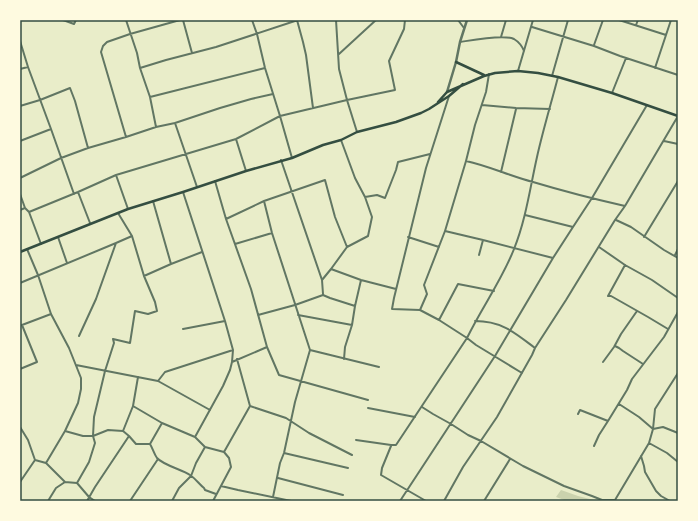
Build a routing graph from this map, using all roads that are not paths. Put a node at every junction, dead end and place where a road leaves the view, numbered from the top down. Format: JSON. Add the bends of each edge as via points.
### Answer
{"nodes":[{"id":1,"x":63,"y":20,"type":"edge"},
{"id":2,"x":76,"y":20,"type":"edge"},
{"id":3,"x":126,"y":20,"type":"edge"},
{"id":4,"x":180,"y":20,"type":"edge"},
{"id":5,"x":183,"y":20,"type":"edge"},
{"id":6,"x":252,"y":20,"type":"edge"},
{"id":7,"x":297,"y":20,"type":"edge"},
{"id":8,"x":336,"y":20,"type":"edge"},
{"id":9,"x":376,"y":20,"type":"edge"},
{"id":10,"x":405,"y":20,"type":"edge"},
{"id":11,"x":458,"y":20,"type":"edge"},
{"id":12,"x":467,"y":20,"type":"edge"},
{"id":13,"x":506,"y":20,"type":"edge"},
{"id":14,"x":533,"y":20,"type":"edge"},
{"id":15,"x":568,"y":20,"type":"edge"},
{"id":16,"x":603,"y":20,"type":"edge"},
{"id":17,"x":619,"y":20,"type":"edge"},
{"id":18,"x":638,"y":20,"type":"edge"},
{"id":19,"x":671,"y":20,"type":"edge"},
{"id":20,"x":636,"y":25,"type":"junction"},
{"id":21,"x":532,"y":27,"type":"junction"},
{"id":22,"x":464,"y":28,"type":"junction"},
{"id":23,"x":130,"y":34,"type":"junction"},
{"id":24,"x":257,"y":34,"type":"junction"},
{"id":25,"x":666,"y":35,"type":"junction"},
{"id":26,"x":563,"y":36,"type":"junction"},
{"id":27,"x":501,"y":37,"type":"junction"},
{"id":28,"x":20,"y":41,"type":"edge"},
{"id":29,"x":460,"y":42,"type":"junction"},
{"id":30,"x":594,"y":46,"type":"junction"},
{"id":31,"x":524,"y":50,"type":"junction"},
{"id":32,"x":192,"y":53,"type":"junction"},
{"id":33,"x":339,"y":54,"type":"junction"},
{"id":34,"x":626,"y":58,"type":"junction"},
{"id":35,"x":456,"y":62,"type":"junction"},
{"id":36,"x":28,"y":67,"type":"junction"},
{"id":37,"x":140,"y":68,"type":"junction"},
{"id":38,"x":265,"y":68,"type":"junction"},
{"id":39,"x":655,"y":68,"type":"junction"},
{"id":40,"x":20,"y":69,"type":"edge"},
{"id":41,"x":518,"y":71,"type":"junction"},
{"id":42,"x":489,"y":74,"type":"junction"},
{"id":43,"x":678,"y":75,"type":"edge"},
{"id":44,"x":484,"y":76,"type":"junction"},
{"id":45,"x":552,"y":76,"type":"junction"},
{"id":46,"x":558,"y":77,"type":"junction"},
{"id":47,"x":463,"y":84,"type":"junction"},
{"id":48,"x":447,"y":92,"type":"junction"},
{"id":49,"x":612,"y":93,"type":"junction"},
{"id":50,"x":273,"y":94,"type":"junction"},
{"id":51,"x":449,"y":96,"type":"junction"},
{"id":52,"x":150,"y":97,"type":"junction"},
{"id":53,"x":40,"y":100,"type":"junction"},
{"id":54,"x":347,"y":100,"type":"junction"},
{"id":55,"x":434,"y":105,"type":"junction"},
{"id":56,"x":647,"y":105,"type":"junction"},
{"id":57,"x":20,"y":106,"type":"edge"},
{"id":58,"x":482,"y":106,"type":"junction"},
{"id":59,"x":313,"y":108,"type":"junction"},
{"id":60,"x":516,"y":108,"type":"junction"},
{"id":61,"x":550,"y":109,"type":"junction"},
{"id":62,"x":280,"y":116,"type":"junction"},
{"id":63,"x":678,"y":116,"type":"edge"},
{"id":64,"x":175,"y":123,"type":"junction"},
{"id":65,"x":156,"y":127,"type":"junction"},
{"id":66,"x":51,"y":129,"type":"junction"},
{"id":67,"x":358,"y":132,"type":"junction"},
{"id":68,"x":126,"y":137,"type":"junction"},
{"id":69,"x":236,"y":138,"type":"junction"},
{"id":70,"x":20,"y":140,"type":"edge"},
{"id":71,"x":341,"y":140,"type":"junction"},
{"id":72,"x":664,"y":141,"type":"junction"},
{"id":73,"x":678,"y":144,"type":"edge"},
{"id":74,"x":88,"y":148,"type":"junction"},
{"id":75,"x":186,"y":154,"type":"junction"},
{"id":76,"x":430,"y":154,"type":"junction"},
{"id":77,"x":61,"y":158,"type":"junction"},
{"id":78,"x":292,"y":158,"type":"junction"},
{"id":79,"x":281,"y":160,"type":"junction"},
{"id":80,"x":466,"y":161,"type":"junction"},
{"id":81,"x":246,"y":171,"type":"junction"},
{"id":82,"x":501,"y":172,"type":"junction"},
{"id":83,"x":116,"y":175,"type":"junction"},
{"id":84,"x":20,"y":178,"type":"edge"},
{"id":85,"x":215,"y":181,"type":"junction"},
{"id":86,"x":678,"y":181,"type":"edge"},
{"id":87,"x":532,"y":182,"type":"junction"},
{"id":88,"x":197,"y":187,"type":"junction"},
{"id":89,"x":292,"y":191,"type":"junction"},
{"id":90,"x":78,"y":192,"type":"junction"},
{"id":91,"x":183,"y":192,"type":"junction"},
{"id":92,"x":20,"y":194,"type":"edge"},
{"id":93,"x":74,"y":194,"type":"junction"},
{"id":94,"x":365,"y":197,"type":"junction"},
{"id":95,"x":592,"y":198,"type":"junction"},
{"id":96,"x":153,"y":201,"type":"junction"},
{"id":97,"x":264,"y":201,"type":"junction"},
{"id":98,"x":625,"y":206,"type":"junction"},
{"id":99,"x":25,"y":208,"type":"junction"},
{"id":100,"x":128,"y":209,"type":"junction"},
{"id":101,"x":20,"y":210,"type":"edge"},
{"id":102,"x":29,"y":212,"type":"junction"},
{"id":103,"x":118,"y":213,"type":"junction"},
{"id":104,"x":525,"y":215,"type":"junction"},
{"id":105,"x":226,"y":219,"type":"junction"},
{"id":106,"x":615,"y":220,"type":"junction"},
{"id":107,"x":90,"y":224,"type":"junction"},
{"id":108,"x":573,"y":227,"type":"junction"},
{"id":109,"x":272,"y":232,"type":"junction"},
{"id":110,"x":445,"y":232,"type":"junction"},
{"id":111,"x":132,"y":236,"type":"junction"},
{"id":112,"x":58,"y":237,"type":"junction"},
{"id":113,"x":408,"y":237,"type":"junction"},
{"id":114,"x":644,"y":237,"type":"junction"},
{"id":115,"x":484,"y":240,"type":"junction"},
{"id":116,"x":116,"y":243,"type":"junction"},
{"id":117,"x":41,"y":244,"type":"junction"},
{"id":118,"x":234,"y":244,"type":"junction"},
{"id":119,"x":347,"y":247,"type":"junction"},
{"id":120,"x":438,"y":247,"type":"junction"},
{"id":121,"x":599,"y":247,"type":"junction"},
{"id":122,"x":515,"y":248,"type":"junction"},
{"id":123,"x":27,"y":249,"type":"junction"},
{"id":124,"x":678,"y":249,"type":"edge"},
{"id":125,"x":20,"y":252,"type":"edge"},
{"id":126,"x":202,"y":252,"type":"junction"},
{"id":127,"x":480,"y":255,"type":"dead end"},
{"id":128,"x":674,"y":256,"type":"junction"},
{"id":129,"x":553,"y":258,"type":"junction"},
{"id":130,"x":678,"y":258,"type":"edge"},
{"id":131,"x":67,"y":263,"type":"junction"},
{"id":132,"x":171,"y":264,"type":"junction"},
{"id":133,"x":625,"y":265,"type":"junction"},
{"id":134,"x":332,"y":269,"type":"junction"},
{"id":135,"x":38,"y":275,"type":"junction"},
{"id":136,"x":144,"y":276,"type":"junction"},
{"id":137,"x":322,"y":280,"type":"junction"},
{"id":138,"x":361,"y":280,"type":"junction"},
{"id":139,"x":20,"y":283,"type":"edge"},
{"id":140,"x":396,"y":289,"type":"junction"},
{"id":141,"x":494,"y":291,"type":"junction"},
{"id":142,"x":323,"y":295,"type":"junction"},
{"id":143,"x":678,"y":298,"type":"edge"},
{"id":144,"x":295,"y":304,"type":"junction"},
{"id":145,"x":355,"y":306,"type":"junction"},
{"id":146,"x":420,"y":310,"type":"junction"},
{"id":147,"x":637,"y":311,"type":"junction"},
{"id":148,"x":678,"y":312,"type":"edge"},
{"id":149,"x":51,"y":314,"type":"junction"},
{"id":150,"x":258,"y":315,"type":"junction"},
{"id":151,"x":298,"y":315,"type":"junction"},
{"id":152,"x":439,"y":320,"type":"junction"},
{"id":153,"x":225,"y":321,"type":"junction"},
{"id":154,"x":475,"y":321,"type":"junction"},
{"id":155,"x":352,"y":325,"type":"junction"},
{"id":156,"x":183,"y":329,"type":"dead end"},
{"id":157,"x":510,"y":330,"type":"junction"},
{"id":158,"x":668,"y":330,"type":"junction"},
{"id":159,"x":79,"y":336,"type":"dead end"},
{"id":160,"x":467,"y":338,"type":"junction"},
{"id":161,"x":615,"y":346,"type":"junction"},
{"id":162,"x":267,"y":347,"type":"junction"},
{"id":163,"x":535,"y":348,"type":"junction"},
{"id":164,"x":233,"y":350,"type":"junction"},
{"id":165,"x":310,"y":350,"type":"junction"},
{"id":166,"x":495,"y":356,"type":"junction"},
{"id":167,"x":236,"y":359,"type":"junction"},
{"id":168,"x":344,"y":359,"type":"junction"},
{"id":169,"x":232,"y":362,"type":"junction"},
{"id":170,"x":603,"y":362,"type":"dead end"},
{"id":171,"x":643,"y":364,"type":"junction"},
{"id":172,"x":76,"y":365,"type":"junction"},
{"id":173,"x":379,"y":367,"type":"dead end"},
{"id":174,"x":20,"y":369,"type":"edge"},
{"id":175,"x":105,"y":371,"type":"junction"},
{"id":176,"x":522,"y":373,"type":"junction"},
{"id":177,"x":678,"y":373,"type":"edge"},
{"id":178,"x":138,"y":377,"type":"junction"},
{"id":179,"x":158,"y":381,"type":"junction"},
{"id":180,"x":300,"y":381,"type":"junction"},
{"id":181,"x":368,"y":400,"type":"dead end"},
{"id":182,"x":618,"y":403,"type":"junction"},
{"id":183,"x":133,"y":406,"type":"junction"},
{"id":184,"x":250,"y":406,"type":"junction"},
{"id":185,"x":421,"y":406,"type":"junction"},
{"id":186,"x":368,"y":408,"type":"dead end"},
{"id":187,"x":210,"y":410,"type":"junction"},
{"id":188,"x":578,"y":414,"type":"dead end"},
{"id":189,"x":415,"y":416,"type":"junction"},
{"id":190,"x":290,"y":421,"type":"junction"},
{"id":191,"x":608,"y":421,"type":"junction"},
{"id":192,"x":162,"y":422,"type":"junction"},
{"id":193,"x":451,"y":424,"type":"junction"},
{"id":194,"x":20,"y":427,"type":"edge"},
{"id":195,"x":653,"y":429,"type":"junction"},
{"id":196,"x":65,"y":431,"type":"junction"},
{"id":197,"x":123,"y":431,"type":"junction"},
{"id":198,"x":678,"y":433,"type":"edge"},
{"id":199,"x":93,"y":436,"type":"junction"},
{"id":200,"x":129,"y":436,"type":"junction"},
{"id":201,"x":195,"y":437,"type":"junction"},
{"id":202,"x":356,"y":440,"type":"dead end"},
{"id":203,"x":481,"y":442,"type":"junction"},
{"id":204,"x":648,"y":443,"type":"junction"},
{"id":205,"x":150,"y":444,"type":"junction"},
{"id":206,"x":391,"y":445,"type":"junction"},
{"id":207,"x":594,"y":446,"type":"dead end"},
{"id":208,"x":205,"y":447,"type":"junction"},
{"id":209,"x":224,"y":452,"type":"junction"},
{"id":210,"x":284,"y":453,"type":"junction"},
{"id":211,"x":352,"y":455,"type":"dead end"},
{"id":212,"x":641,"y":456,"type":"junction"},
{"id":213,"x":158,"y":459,"type":"junction"},
{"id":214,"x":510,"y":459,"type":"junction"},
{"id":215,"x":35,"y":460,"type":"junction"},
{"id":216,"x":678,"y":462,"type":"edge"},
{"id":217,"x":46,"y":463,"type":"junction"},
{"id":218,"x":348,"y":468,"type":"dead end"},
{"id":219,"x":191,"y":476,"type":"junction"},
{"id":220,"x":278,"y":478,"type":"junction"},
{"id":221,"x":20,"y":482,"type":"edge"},
{"id":222,"x":65,"y":482,"type":"junction"},
{"id":223,"x":77,"y":483,"type":"junction"},
{"id":224,"x":221,"y":486,"type":"junction"},
{"id":225,"x":407,"y":490,"type":"junction"},
{"id":226,"x":216,"y":494,"type":"junction"},
{"id":227,"x":342,"y":495,"type":"dead end"},
{"id":228,"x":89,"y":497,"type":"junction"},
{"id":229,"x":273,"y":497,"type":"junction"},
{"id":230,"x":48,"y":501,"type":"edge"},
{"id":231,"x":87,"y":501,"type":"edge"},
{"id":232,"x":95,"y":501,"type":"edge"},
{"id":233,"x":130,"y":501,"type":"edge"},
{"id":234,"x":172,"y":501,"type":"edge"},
{"id":235,"x":213,"y":501,"type":"edge"},
{"id":236,"x":291,"y":501,"type":"edge"},
{"id":237,"x":400,"y":501,"type":"edge"},
{"id":238,"x":426,"y":501,"type":"edge"},
{"id":239,"x":444,"y":501,"type":"edge"},
{"id":240,"x":484,"y":501,"type":"edge"},
{"id":241,"x":614,"y":501,"type":"edge"},
{"id":242,"x":670,"y":501,"type":"edge"}],
"edges":[{"from":1,"to":2,"type":"street","via":[[74,24]]},
{"from":3,"to":23,"type":"street"},
{"from":4,"to":23,"type":"street"},
{"from":5,"to":32,"type":"street"},
{"from":6,"to":24,"type":"street"},
{"from":7,"to":24,"type":"street"},
{"from":7,"to":59,"type":"street","via":[[306,55]]},
{"from":8,"to":33,"type":"street"},
{"from":9,"to":33,"type":"street"},
{"from":10,"to":54,"type":"street","via":[[404,29],[389,61],[395,90]]},
{"from":11,"to":22,"type":"street"},
{"from":12,"to":22,"type":"street"},
{"from":13,"to":27,"type":"street"},
{"from":14,"to":21,"type":"street"},
{"from":15,"to":26,"type":"street"},
{"from":16,"to":30,"type":"street"},
{"from":17,"to":20,"type":"street"},
{"from":18,"to":20,"type":"street"},
{"from":19,"to":25,"type":"street"},
{"from":20,"to":25,"type":"street"},
{"from":21,"to":26,"type":"street"},
{"from":21,"to":31,"type":"street"},
{"from":22,"to":29,"type":"street"},
{"from":23,"to":37,"type":"street"},
{"from":23,"to":68,"type":"street","via":[[107,42],[101,52]]},
{"from":24,"to":32,"type":"street"},
{"from":24,"to":38,"type":"street"},
{"from":25,"to":39,"type":"street"},
{"from":26,"to":30,"type":"street"},
{"from":26,"to":45,"type":"street"},
{"from":27,"to":29,"type":"street"},
{"from":27,"to":31,"type":"street","via":[[513,38]]},
{"from":28,"to":36,"type":"street"},
{"from":29,"to":35,"type":"street"},
{"from":30,"to":34,"type":"street"},
{"from":31,"to":41,"type":"street"},
{"from":32,"to":37,"type":"street"},
{"from":33,"to":54,"type":"street","via":[[339,69]]},
{"from":34,"to":39,"type":"street"},
{"from":34,"to":49,"type":"street"},
{"from":35,"to":44,"type":"main road"},
{"from":35,"to":48,"type":"street"},
{"from":36,"to":40,"type":"street"},
{"from":36,"to":53,"type":"street"},
{"from":37,"to":52,"type":"street"},
{"from":38,"to":50,"type":"street"},
{"from":38,"to":52,"type":"street"},
{"from":39,"to":43,"type":"street"},
{"from":41,"to":42,"type":"main road"},
{"from":41,"to":45,"type":"main road"},
{"from":42,"to":44,"type":"main road"},
{"from":42,"to":58,"type":"street"},
{"from":44,"to":47,"type":"main road"},
{"from":45,"to":46,"type":"main road"},
{"from":46,"to":49,"type":"main road"},
{"from":46,"to":61,"type":"street"},
{"from":47,"to":48,"type":"main road"},
{"from":47,"to":51,"type":"main road"},
{"from":48,"to":55,"type":"main road"},
{"from":49,"to":56,"type":"main road"},
{"from":50,"to":62,"type":"street"},
{"from":50,"to":64,"type":"street"},
{"from":51,"to":55,"type":"main road"},
{"from":51,"to":76,"type":"street"},
{"from":52,"to":65,"type":"street"},
{"from":53,"to":57,"type":"street"},
{"from":53,"to":66,"type":"street"},
{"from":53,"to":74,"type":"street","via":[[70,88]]},
{"from":54,"to":59,"type":"street"},
{"from":54,"to":67,"type":"street"},
{"from":55,"to":67,"type":"main road","via":[[426,111],[402,120]]},
{"from":56,"to":63,"type":"main road"},
{"from":56,"to":95,"type":"street"},
{"from":58,"to":60,"type":"street"},
{"from":58,"to":80,"type":"street"},
{"from":59,"to":62,"type":"street"},
{"from":60,"to":61,"type":"street"},
{"from":60,"to":82,"type":"street"},
{"from":61,"to":87,"type":"street"},
{"from":62,"to":69,"type":"street"},
{"from":62,"to":78,"type":"street"},
{"from":63,"to":72,"type":"street"},
{"from":64,"to":65,"type":"street"},
{"from":64,"to":75,"type":"street"},
{"from":65,"to":68,"type":"street"},
{"from":66,"to":70,"type":"street"},
{"from":66,"to":77,"type":"street"},
{"from":67,"to":71,"type":"main road"},
{"from":68,"to":74,"type":"street"},
{"from":69,"to":75,"type":"street"},
{"from":69,"to":81,"type":"street"},
{"from":71,"to":78,"type":"main road"},
{"from":71,"to":94,"type":"street"},
{"from":72,"to":73,"type":"street"},
{"from":72,"to":98,"type":"street"},
{"from":74,"to":77,"type":"street"},
{"from":75,"to":83,"type":"street"},
{"from":75,"to":88,"type":"street"},
{"from":76,"to":94,"type":"street","via":[[398,162],[385,198],[377,195]]},
{"from":76,"to":113,"type":"street"},
{"from":77,"to":84,"type":"street"},
{"from":77,"to":93,"type":"street"},
{"from":78,"to":79,"type":"main road"},
{"from":79,"to":81,"type":"main road"},
{"from":79,"to":89,"type":"street"},
{"from":80,"to":82,"type":"street"},
{"from":80,"to":110,"type":"street"},
{"from":81,"to":85,"type":"main road"},
{"from":82,"to":87,"type":"street"},
{"from":83,"to":90,"type":"street"},
{"from":83,"to":100,"type":"street"},
{"from":85,"to":88,"type":"main road"},
{"from":85,"to":105,"type":"street"},
{"from":86,"to":114,"type":"street"},
{"from":87,"to":95,"type":"street"},
{"from":87,"to":104,"type":"street"},
{"from":88,"to":91,"type":"main road"},
{"from":89,"to":97,"type":"street"},
{"from":89,"to":119,"type":"street","via":[[325,180],[335,217]]},
{"from":89,"to":137,"type":"street"},
{"from":90,"to":93,"type":"street"},
{"from":90,"to":107,"type":"street"},
{"from":91,"to":96,"type":"main road"},
{"from":91,"to":126,"type":"street"},
{"from":92,"to":99,"type":"street"},
{"from":93,"to":102,"type":"street"},
{"from":94,"to":119,"type":"street","via":[[372,217],[368,236]]},
{"from":95,"to":98,"type":"street"},
{"from":95,"to":108,"type":"street"},
{"from":96,"to":100,"type":"main road"},
{"from":96,"to":132,"type":"street"},
{"from":97,"to":105,"type":"street"},
{"from":97,"to":109,"type":"street"},
{"from":98,"to":106,"type":"street"},
{"from":99,"to":101,"type":"street"},
{"from":99,"to":102,"type":"street"},
{"from":100,"to":103,"type":"main road"},
{"from":102,"to":117,"type":"street"},
{"from":103,"to":107,"type":"main road"},
{"from":103,"to":111,"type":"street"},
{"from":104,"to":108,"type":"street"},
{"from":104,"to":122,"type":"street"},
{"from":105,"to":118,"type":"street"},
{"from":106,"to":114,"type":"street","via":[[631,227]]},
{"from":106,"to":121,"type":"street"},
{"from":107,"to":112,"type":"main road"},
{"from":108,"to":129,"type":"street"},
{"from":109,"to":118,"type":"street"},
{"from":109,"to":144,"type":"street"},
{"from":110,"to":115,"type":"street"},
{"from":110,"to":120,"type":"street"},
{"from":111,"to":116,"type":"street"},
{"from":111,"to":136,"type":"street"},
{"from":112,"to":117,"type":"main road"},
{"from":112,"to":131,"type":"street"},
{"from":113,"to":120,"type":"street"},
{"from":113,"to":140,"type":"street"},
{"from":114,"to":128,"type":"street"},
{"from":115,"to":122,"type":"street"},
{"from":115,"to":127,"type":"street"},
{"from":116,"to":131,"type":"street"},
{"from":116,"to":159,"type":"street","via":[[96,299]]},
{"from":117,"to":123,"type":"main road"},
{"from":118,"to":150,"type":"street"},
{"from":119,"to":134,"type":"street"},
{"from":120,"to":146,"type":"street","via":[[424,285],[427,294]]},
{"from":121,"to":133,"type":"street"},
{"from":121,"to":163,"type":"street"},
{"from":122,"to":129,"type":"street"},
{"from":122,"to":141,"type":"street"},
{"from":123,"to":125,"type":"main road"},
{"from":123,"to":135,"type":"street"},
{"from":124,"to":128,"type":"street"},
{"from":126,"to":132,"type":"street"},
{"from":126,"to":153,"type":"street"},
{"from":128,"to":130,"type":"street"},
{"from":129,"to":157,"type":"street"},
{"from":131,"to":135,"type":"street"},
{"from":132,"to":136,"type":"street"},
{"from":133,"to":143,"type":"street"},
{"from":133,"to":147,"type":"street","via":[[608,296]]},
{"from":134,"to":137,"type":"street"},
{"from":134,"to":138,"type":"street"},
{"from":135,"to":139,"type":"street"},
{"from":135,"to":149,"type":"street"},
{"from":136,"to":175,"type":"street","via":[[158,311],[148,314],[135,311],[130,343],[114,339]]},
{"from":137,"to":142,"type":"street"},
{"from":138,"to":140,"type":"street"},
{"from":138,"to":145,"type":"street"},
{"from":140,"to":146,"type":"street","via":[[392,309]]},
{"from":141,"to":152,"type":"street","via":[[458,284]]},
{"from":141,"to":154,"type":"street"},
{"from":142,"to":144,"type":"street"},
{"from":142,"to":145,"type":"street"},
{"from":144,"to":150,"type":"street"},
{"from":144,"to":151,"type":"street"},
{"from":145,"to":155,"type":"street"},
{"from":146,"to":152,"type":"street"},
{"from":147,"to":158,"type":"street"},
{"from":147,"to":161,"type":"street"},
{"from":148,"to":158,"type":"street"},
{"from":149,"to":172,"type":"street"},
{"from":149,"to":174,"type":"street","via":[[22,325],[37,362]]},
{"from":150,"to":162,"type":"street"},
{"from":151,"to":155,"type":"street"},
{"from":151,"to":165,"type":"street"},
{"from":152,"to":160,"type":"street"},
{"from":153,"to":156,"type":"street"},
{"from":153,"to":164,"type":"street"},
{"from":154,"to":157,"type":"street","via":[[492,323]]},
{"from":154,"to":160,"type":"street"},
{"from":155,"to":168,"type":"street","via":[[344,347]]},
{"from":157,"to":163,"type":"street"},
{"from":157,"to":166,"type":"street"},
{"from":158,"to":171,"type":"street"},
{"from":160,"to":166,"type":"street"},
{"from":160,"to":185,"type":"street"},
{"from":161,"to":170,"type":"street"},
{"from":161,"to":171,"type":"street"},
{"from":162,"to":167,"type":"street"},
{"from":162,"to":180,"type":"street","via":[[279,375]]},
{"from":163,"to":176,"type":"street"},
{"from":164,"to":169,"type":"street"},
{"from":164,"to":179,"type":"street","via":[[165,372]]},
{"from":165,"to":168,"type":"street"},
{"from":165,"to":180,"type":"street"},
{"from":166,"to":176,"type":"street"},
{"from":166,"to":193,"type":"street"},
{"from":167,"to":169,"type":"street"},
{"from":167,"to":184,"type":"street"},
{"from":168,"to":173,"type":"street"},
{"from":169,"to":187,"type":"street"},
{"from":171,"to":182,"type":"street"},
{"from":172,"to":175,"type":"street"},
{"from":172,"to":196,"type":"street","via":[[81,378],[81,389],[78,403]]},
{"from":175,"to":178,"type":"street"},
{"from":175,"to":199,"type":"street","via":[[94,417]]},
{"from":176,"to":203,"type":"street"},
{"from":177,"to":195,"type":"street","via":[[655,409]]},
{"from":178,"to":179,"type":"street"},
{"from":178,"to":183,"type":"street"},
{"from":179,"to":187,"type":"street"},
{"from":180,"to":181,"type":"street"},
{"from":180,"to":190,"type":"street"},
{"from":182,"to":191,"type":"street"},
{"from":182,"to":195,"type":"street"},
{"from":183,"to":192,"type":"street"},
{"from":183,"to":197,"type":"street"},
{"from":184,"to":190,"type":"street"},
{"from":184,"to":209,"type":"street"},
{"from":185,"to":189,"type":"street"},
{"from":185,"to":193,"type":"street"},
{"from":186,"to":189,"type":"street"},
{"from":187,"to":201,"type":"street"},
{"from":188,"to":191,"type":"street","via":[[580,410]]},
{"from":189,"to":206,"type":"street","via":[[396,445]]},
{"from":190,"to":210,"type":"street"},
{"from":190,"to":211,"type":"street"},
{"from":191,"to":207,"type":"street"},
{"from":192,"to":201,"type":"street"},
{"from":192,"to":205,"type":"street"},
{"from":193,"to":203,"type":"street"},
{"from":193,"to":225,"type":"street"},
{"from":194,"to":215,"type":"street"},
{"from":195,"to":198,"type":"street","via":[[663,427]]},
{"from":195,"to":204,"type":"street"},
{"from":196,"to":199,"type":"street"},
{"from":196,"to":217,"type":"street"},
{"from":197,"to":199,"type":"street","via":[[108,430]]},
{"from":197,"to":200,"type":"street"},
{"from":199,"to":223,"type":"street","via":[[95,443]]},
{"from":200,"to":205,"type":"street","via":[[136,444]]},
{"from":200,"to":228,"type":"street"},
{"from":201,"to":208,"type":"street"},
{"from":202,"to":206,"type":"street"},
{"from":203,"to":214,"type":"street"},
{"from":203,"to":239,"type":"street"},
{"from":204,"to":212,"type":"street"},
{"from":204,"to":216,"type":"street"},
{"from":205,"to":213,"type":"street"},
{"from":206,"to":225,"type":"street","via":[[381,475]]},
{"from":208,"to":209,"type":"street"},
{"from":208,"to":219,"type":"street"},
{"from":209,"to":224,"type":"street","via":[[231,467]]},
{"from":210,"to":218,"type":"street"},
{"from":210,"to":220,"type":"street"},
{"from":212,"to":241,"type":"street"},
{"from":212,"to":242,"type":"street","via":[[645,472],[656,491]]},
{"from":213,"to":219,"type":"street"},
{"from":213,"to":233,"type":"street"},
{"from":214,"to":240,"type":"street"},
{"from":214,"to":241,"type":"street","via":[[564,486],[602,500]]},
{"from":215,"to":217,"type":"street"},
{"from":215,"to":221,"type":"street"},
{"from":217,"to":222,"type":"street"},
{"from":219,"to":226,"type":"street","via":[[205,490]]},
{"from":219,"to":234,"type":"street","via":[[179,488]]},
{"from":220,"to":227,"type":"street"},
{"from":220,"to":229,"type":"street"},
{"from":222,"to":223,"type":"street"},
{"from":222,"to":230,"type":"street","via":[[56,488]]},
{"from":223,"to":228,"type":"street"},
{"from":224,"to":226,"type":"street"},
{"from":224,"to":229,"type":"street"},
{"from":225,"to":237,"type":"street"},
{"from":225,"to":238,"type":"street"},
{"from":226,"to":235,"type":"street"},
{"from":228,"to":231,"type":"street"},
{"from":228,"to":232,"type":"street"},
{"from":229,"to":236,"type":"street"}]}
